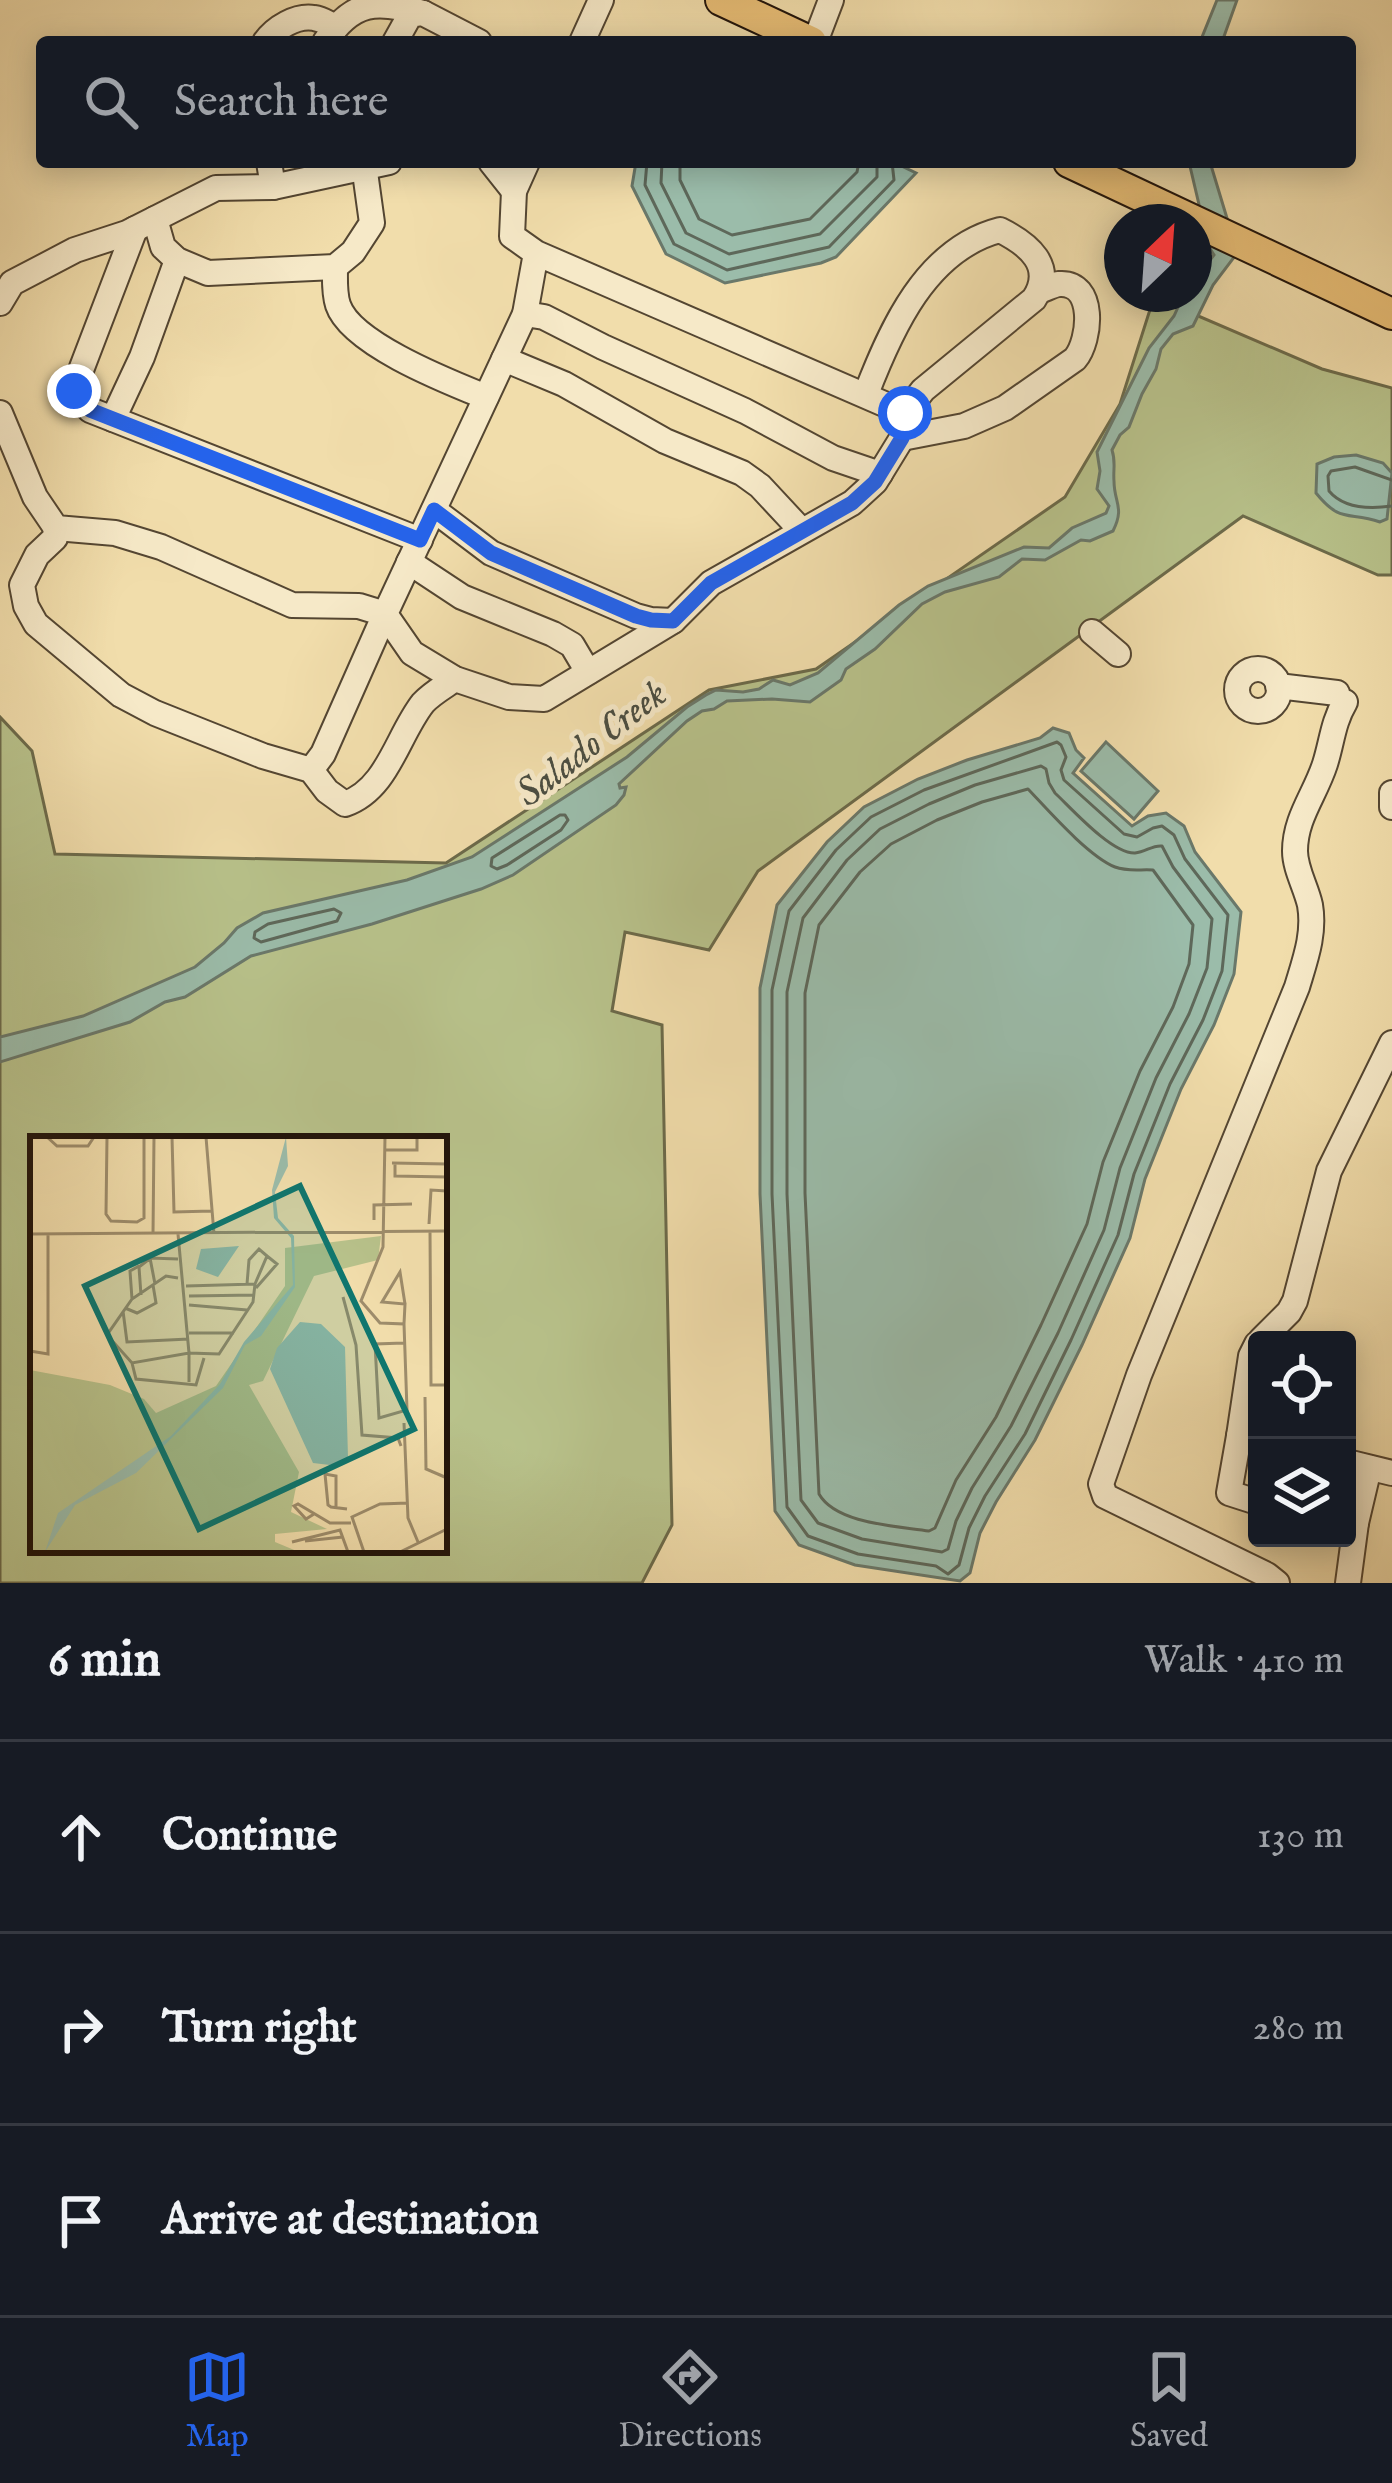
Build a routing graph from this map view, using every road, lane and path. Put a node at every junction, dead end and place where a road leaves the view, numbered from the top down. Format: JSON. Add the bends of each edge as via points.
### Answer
{"nodes":[{"id":1,"x":601,"y":0,"type":"edge"},
{"id":2,"x":721,"y":0,"type":"edge"},
{"id":3,"x":831,"y":0,"type":"edge"},
{"id":4,"x":423,"y":13,"type":"junction"},
{"id":5,"x":330,"y":34,"type":"edge"},
{"id":6,"x":269,"y":36,"type":"edge"},
{"id":7,"x":398,"y":36,"type":"edge"},
{"id":8,"x":467,"y":36,"type":"edge"},
{"id":9,"x":585,"y":36,"type":"edge"},
{"id":10,"x":800,"y":36,"type":"edge"},
{"id":11,"x":816,"y":36,"type":"edge"},
{"id":12,"x":214,"y":168,"type":"edge"},
{"id":13,"x":332,"y":168,"type":"edge"},
{"id":14,"x":376,"y":168,"type":"edge"},
{"id":15,"x":495,"y":168,"type":"edge"},
{"id":16,"x":524,"y":168,"type":"edge"},
{"id":17,"x":1082,"y":168,"type":"edge"},
{"id":18,"x":271,"y":175,"type":"edge"},
{"id":19,"x":216,"y":188,"type":"junction"},
{"id":20,"x":514,"y":191,"type":"junction"},
{"id":21,"x":145,"y":224,"type":"junction"},
{"id":22,"x":536,"y":253,"type":"junction"},
{"id":23,"x":177,"y":260,"type":"junction"},
{"id":24,"x":335,"y":267,"type":"junction"},
{"id":25,"x":1040,"y":291,"type":"junction"},
{"id":26,"x":0,"y":303,"type":"edge"},
{"id":27,"x":525,"y":314,"type":"junction"},
{"id":28,"x":1392,"y":314,"type":"edge"},
{"id":29,"x":504,"y":359,"type":"junction"},
{"id":30,"x":866,"y":394,"type":"junction"},
{"id":31,"x":486,"y":398,"type":"junction"},
{"id":32,"x":0,"y":413,"type":"edge"},
{"id":33,"x":113,"y":419,"type":"junction"},
{"id":34,"x":904,"y":426,"type":"junction"},
{"id":35,"x":880,"y":474,"type":"junction"},
{"id":36,"x":434,"y":510,"type":"junction"},
{"id":37,"x":56,"y":528,"type":"junction"},
{"id":38,"x":801,"y":530,"type":"junction"},
{"id":39,"x":414,"y":551,"type":"junction"},
{"id":40,"x":385,"y":614,"type":"junction"},
{"id":41,"x":673,"y":621,"type":"junction"},
{"id":42,"x":1091,"y":632,"type":"dead end"},
{"id":43,"x":1118,"y":654,"type":"dead end"},
{"id":44,"x":588,"y":672,"type":"junction"},
{"id":45,"x":455,"y":679,"type":"junction"},
{"id":46,"x":1278,"y":686,"type":"dead end"},
{"id":47,"x":311,"y":770,"type":"junction"},
{"id":48,"x":1392,"y":793,"type":"edge"},
{"id":49,"x":1392,"y":807,"type":"edge"},
{"id":50,"x":1392,"y":1043,"type":"edge"},
{"id":51,"x":1383,"y":1085,"type":"edge"},
{"id":52,"x":1270,"y":1331,"type":"edge"},
{"id":53,"x":1248,"y":1438,"type":"edge"},
{"id":54,"x":1369,"y":1468,"type":"edge"},
{"id":55,"x":1248,"y":1500,"type":"edge"},
{"id":56,"x":1356,"y":1509,"type":"edge"},
{"id":57,"x":1350,"y":1547,"type":"edge"},
{"id":58,"x":1277,"y":1583,"type":"edge"},
{"id":59,"x":1348,"y":1583,"type":"edge"}],
"edges":[{"from":1,"to":9,"type":"lane"},
{"from":2,"to":10,"type":"main road"},
{"from":3,"to":11,"type":"lane"},
{"from":4,"to":5,"type":"lane","via":[[371,1]]},
{"from":4,"to":7,"type":"lane","via":[[410,15]]},
{"from":4,"to":8,"type":"lane"},
{"from":5,"to":6,"type":"lane","via":[[314,18]]},
{"from":12,"to":19,"type":"lane"},
{"from":13,"to":18,"type":"lane"},
{"from":14,"to":24,"type":"lane","via":[[372,224]]},
{"from":15,"to":20,"type":"lane"},
{"from":16,"to":20,"type":"lane"},
{"from":17,"to":28,"type":"main road"},
{"from":18,"to":19,"type":"lane"},
{"from":19,"to":21,"type":"lane"},
{"from":20,"to":22,"type":"lane","via":[[512,236]]},
{"from":21,"to":23,"type":"lane"},
{"from":21,"to":26,"type":"lane","via":[[12,284]]},
{"from":21,"to":33,"type":"lane","via":[[74,391],[90,410]]},
{"from":22,"to":27,"type":"lane"},
{"from":22,"to":30,"type":"lane"},
{"from":23,"to":24,"type":"lane","via":[[208,273]]},
{"from":23,"to":33,"type":"lane"},
{"from":24,"to":31,"type":"lane","via":[[339,308],[349,322],[378,346]]},
{"from":25,"to":30,"type":"lane","via":[[1034,252],[1000,230],[976,236],[932,272],[908,305]]},
{"from":25,"to":34,"type":"lane","via":[[923,390]]},
{"from":25,"to":34,"type":"lane","via":[[1061,284],[1082,298],[1088,330],[1075,359],[964,426]]},
{"from":27,"to":29,"type":"lane"},
{"from":27,"to":35,"type":"lane"},
{"from":29,"to":31,"type":"lane"},
{"from":29,"to":38,"type":"lane","via":[[742,473]]},
{"from":30,"to":34,"type":"lane"},
{"from":31,"to":36,"type":"lane"},
{"from":32,"to":37,"type":"lane"},
{"from":33,"to":39,"type":"lane"},
{"from":34,"to":35,"type":"lane"},
{"from":35,"to":38,"type":"lane","via":[[852,503]]},
{"from":36,"to":39,"type":"lane"},
{"from":36,"to":41,"type":"lane","via":[[491,553],[636,616]]},
{"from":37,"to":40,"type":"lane","via":[[115,533],[161,548],[292,605]]},
{"from":37,"to":47,"type":"lane","via":[[22,585],[36,624],[121,695]]},
{"from":38,"to":41,"type":"lane","via":[[711,583]]},
{"from":39,"to":40,"type":"lane"},
{"from":39,"to":44,"type":"lane","via":[[462,597],[572,645]]},
{"from":40,"to":45,"type":"lane","via":[[412,653]]},
{"from":40,"to":47,"type":"lane"},
{"from":41,"to":44,"type":"lane"},
{"from":42,"to":43,"type":"lane"},
{"from":44,"to":45,"type":"lane","via":[[544,699],[508,698]]},
{"from":45,"to":47,"type":"lane","via":[[425,701],[375,784],[355,801],[327,791]]},
{"from":46,"to":58,"type":"lane","via":[[1341,697],[1327,760],[1298,819],[1294,856],[1311,936],[1100,1484],[1105,1496]]},
{"from":48,"to":49,"type":"lane"},
{"from":50,"to":51,"type":"lane"},
{"from":51,"to":52,"type":"lane","via":[[1329,1172],[1294,1301]]},
{"from":53,"to":55,"type":"lane","via":[[1229,1493]]},
{"from":54,"to":56,"type":"lane"},
{"from":57,"to":59,"type":"lane"}]}
